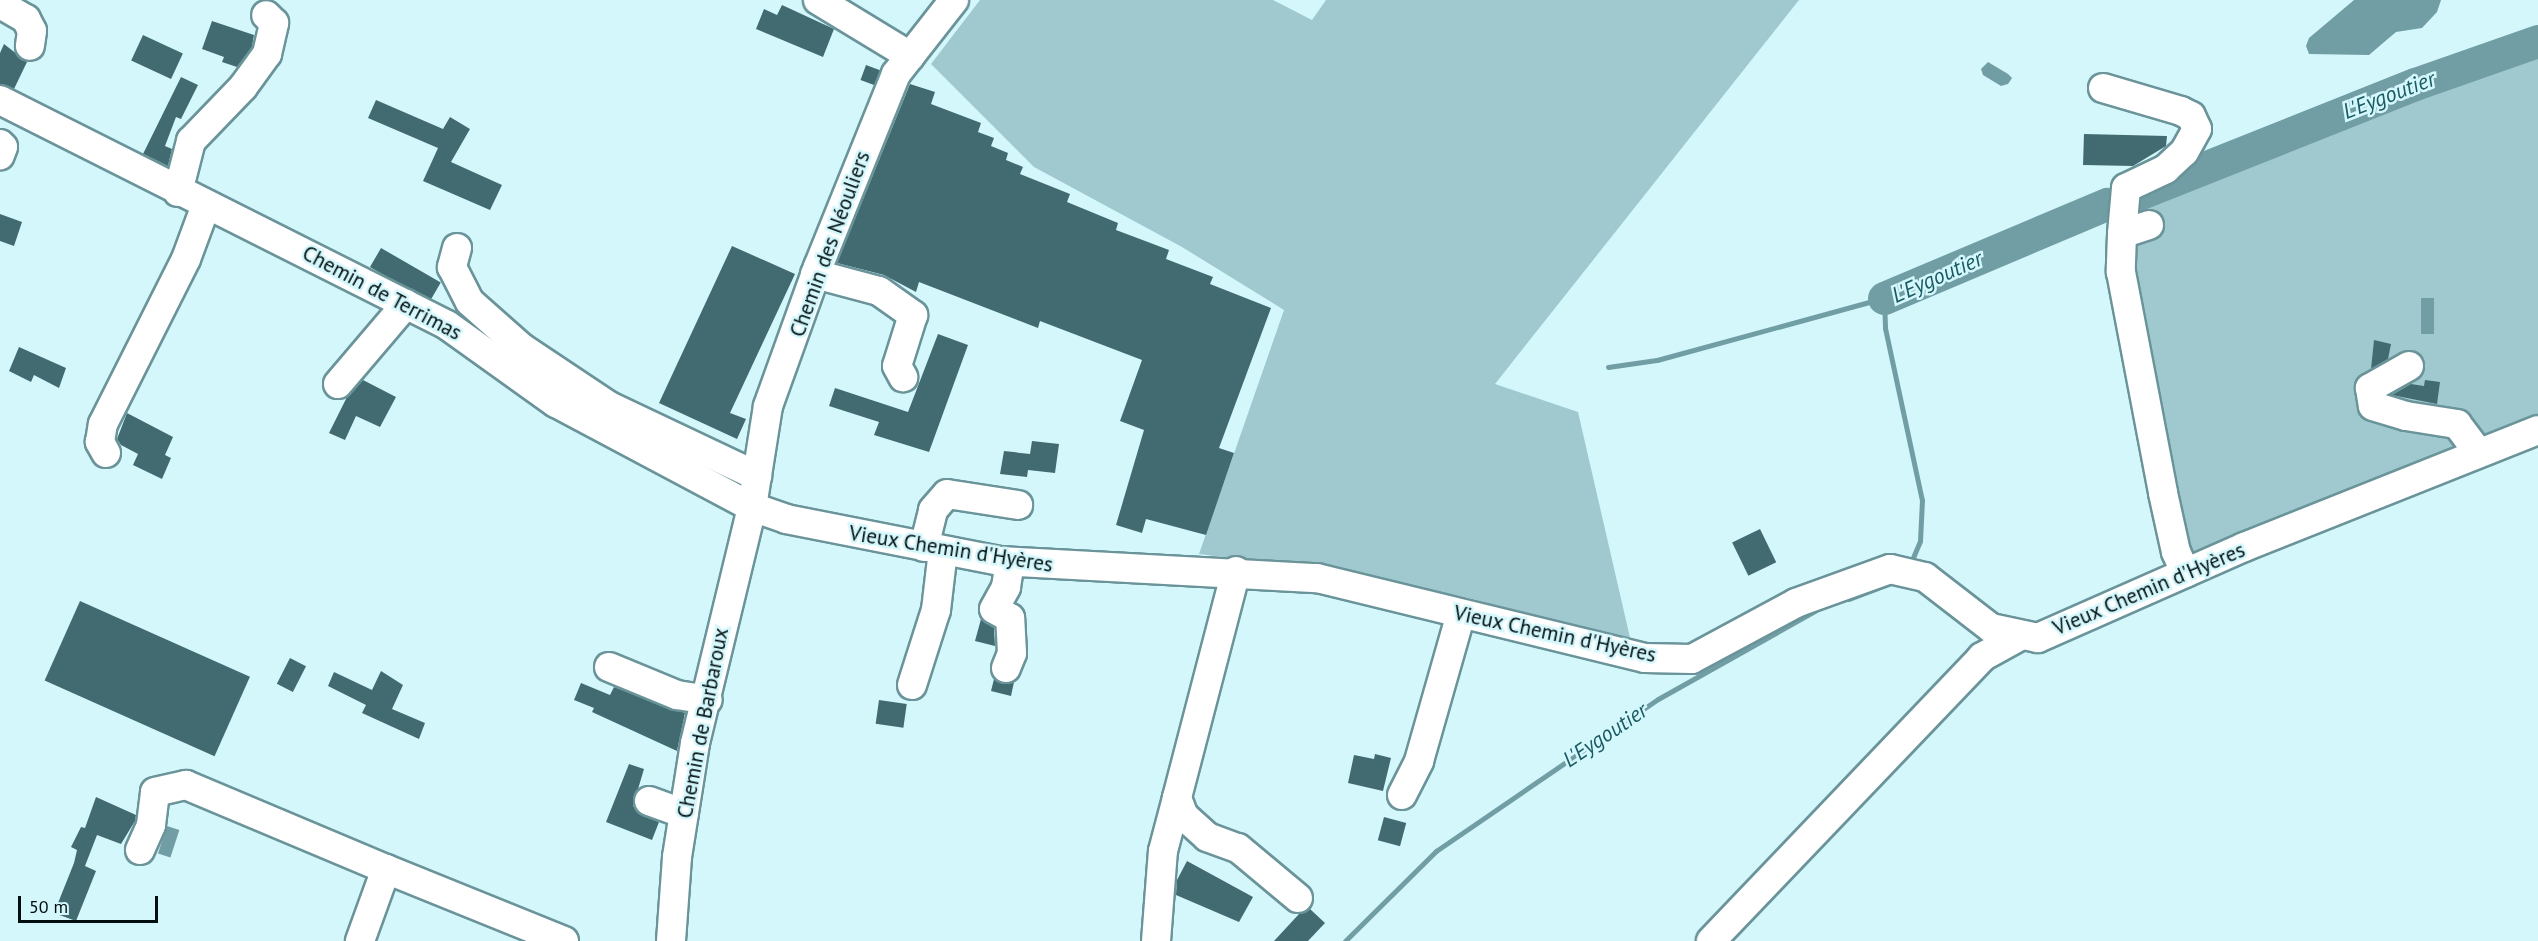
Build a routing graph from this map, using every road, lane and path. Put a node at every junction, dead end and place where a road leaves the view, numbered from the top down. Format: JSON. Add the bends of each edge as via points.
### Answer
{"nodes":[{"id":1,"x":818,"y":0,"type":"edge"},
{"id":2,"x":954,"y":0,"type":"edge"},
{"id":3,"x":0,"y":4,"type":"edge"},
{"id":4,"x":266,"y":15,"type":"dead end"},
{"id":5,"x":30,"y":46,"type":"dead end"},
{"id":6,"x":910,"y":56,"type":"junction"},
{"id":7,"x":2103,"y":88,"type":"dead end"},
{"id":8,"x":0,"y":100,"type":"edge"},
{"id":9,"x":0,"y":144,"type":"edge"},
{"id":10,"x":0,"y":155,"type":"edge"},
{"id":11,"x":178,"y":192,"type":"junction"},
{"id":12,"x":206,"y":205,"type":"junction"},
{"id":13,"x":457,"y":248,"type":"dead end"},
{"id":14,"x":815,"y":274,"type":"junction"},
{"id":15,"x":406,"y":304,"type":"junction"},
{"id":16,"x":2409,"y":366,"type":"dead end"},
{"id":17,"x":903,"y":377,"type":"dead end"},
{"id":18,"x":338,"y":384,"type":"dead end"},
{"id":19,"x":2538,"y":430,"type":"edge"},
{"id":20,"x":106,"y":453,"type":"dead end"},
{"id":21,"x":2479,"y":453,"type":"junction"},
{"id":22,"x":757,"y":476,"type":"junction"},
{"id":23,"x":1018,"y":505,"type":"dead end"},
{"id":24,"x":752,"y":507,"type":"junction"},
{"id":25,"x":933,"y":549,"type":"junction"},
{"id":26,"x":1010,"y":562,"type":"junction"},
{"id":27,"x":1236,"y":571,"type":"junction"},
{"id":28,"x":2186,"y":573,"type":"junction"},
{"id":29,"x":1461,"y":614,"type":"junction"},
{"id":30,"x":2020,"y":636,"type":"junction"},
{"id":31,"x":609,"y":667,"type":"dead end"},
{"id":32,"x":1006,"y":668,"type":"dead end"},
{"id":33,"x":912,"y":685,"type":"dead end"},
{"id":34,"x":708,"y":700,"type":"junction"},
{"id":35,"x":1402,"y":795,"type":"dead end"},
{"id":36,"x":1178,"y":798,"type":"junction"},
{"id":37,"x":649,"y":801,"type":"dead end"},
{"id":38,"x":684,"y":814,"type":"junction"},
{"id":39,"x":140,"y":849,"type":"dead end"},
{"id":40,"x":386,"y":869,"type":"junction"},
{"id":41,"x":1298,"y":898,"type":"dead end"},
{"id":42,"x":360,"y":941,"type":"edge"},
{"id":43,"x":564,"y":941,"type":"edge"},
{"id":44,"x":671,"y":941,"type":"edge"},
{"id":45,"x":1156,"y":941,"type":"edge"},
{"id":46,"x":1711,"y":941,"type":"edge"}],
"edges":[{"from":1,"to":6,"type":"street"},
{"from":2,"to":6,"type":"street","name":"Chemin des Néouliers"},
{"from":3,"to":5,"type":"street","via":[[26,19],[32,31]]},
{"from":4,"to":11,"type":"street","via":[[274,22],[267,54],[243,87],[191,141]]},
{"from":6,"to":14,"type":"street","name":"Chemin des Néouliers","via":[[896,74],[879,113]]},
{"from":7,"to":28,"type":"street","via":[[2181,111],[2191,116],[2197,129],[2184,152],[2166,169],[2126,188],[2136,230],[2121,272],[2163,493],[2176,552]]},
{"from":8,"to":11,"type":"street","name":"Chemin de Terrimas"},
{"from":9,"to":10,"type":"street"},
{"from":11,"to":12,"type":"street","name":"Chemin de Terrimas"},
{"from":12,"to":15,"type":"street","name":"Chemin de Terrimas"},
{"from":12,"to":20,"type":"street","via":[[186,259],[103,424],[100,442]]},
{"from":13,"to":22,"type":"street","via":[[452,267],[470,302],[522,348],[609,406]]},
{"from":14,"to":17,"type":"street","via":[[879,291],[909,310],[913,315],[897,366]]},
{"from":14,"to":22,"type":"street","name":"Chemin des Néouliers","via":[[768,406]]},
{"from":15,"to":18,"type":"street"},
{"from":15,"to":24,"type":"street","name":"Chemin de Terrimas","via":[[447,325],[556,403]]},
{"from":16,"to":21,"type":"street","via":[[2370,388],[2373,406],[2457,424]]},
{"from":19,"to":21,"type":"street","name":"Vieux Chemin d'Hyères"},
{"from":21,"to":28,"type":"street","name":"Vieux Chemin d'Hyères"},
{"from":22,"to":24,"type":"street","name":"Chemin des Néouliers"},
{"from":23,"to":25,"type":"street","via":[[947,494],[933,510]]},
{"from":24,"to":25,"type":"street","name":"Vieux Chemin d'Hyères","via":[[786,519]]},
{"from":24,"to":34,"type":"street","name":"Chemin de Barbaroux"},
{"from":25,"to":26,"type":"street","name":"Vieux Chemin d'Hyères"},
{"from":25,"to":33,"type":"street","via":[[936,610]]},
{"from":26,"to":27,"type":"street","name":"Vieux Chemin d'Hyères","via":[[1079,568]]},
{"from":26,"to":32,"type":"street","via":[[1006,587],[994,609],[1010,618],[1012,653]]},
{"from":27,"to":29,"type":"street","name":"Vieux Chemin d'Hyères","via":[[1317,578]]},
{"from":27,"to":36,"type":"street"},
{"from":28,"to":30,"type":"street","name":"Vieux Chemin d'Hyères","via":[[2038,638]]},
{"from":29,"to":30,"type":"street","name":"Vieux Chemin d'Hyères","via":[[1645,658],[1692,659],[1796,603],[1890,569],[1924,577],[1991,628]]},
{"from":29,"to":35,"type":"street","via":[[1419,761]]},
{"from":30,"to":46,"type":"street","via":[[1982,657]]},
{"from":31,"to":34,"type":"street","via":[[677,695]]},
{"from":34,"to":38,"type":"street","name":"Chemin de Barbaroux","via":[[695,743]]},
{"from":36,"to":41,"type":"street","via":[[1184,816],[1207,837],[1238,848]]},
{"from":36,"to":45,"type":"street","via":[[1163,851]]},
{"from":37,"to":38,"type":"street"},
{"from":38,"to":44,"type":"street","name":"Chemin de Barbaroux"},
{"from":39,"to":40,"type":"street","via":[[151,825],[155,792],[186,785]]},
{"from":40,"to":42,"type":"street"},
{"from":40,"to":43,"type":"street"}]}
